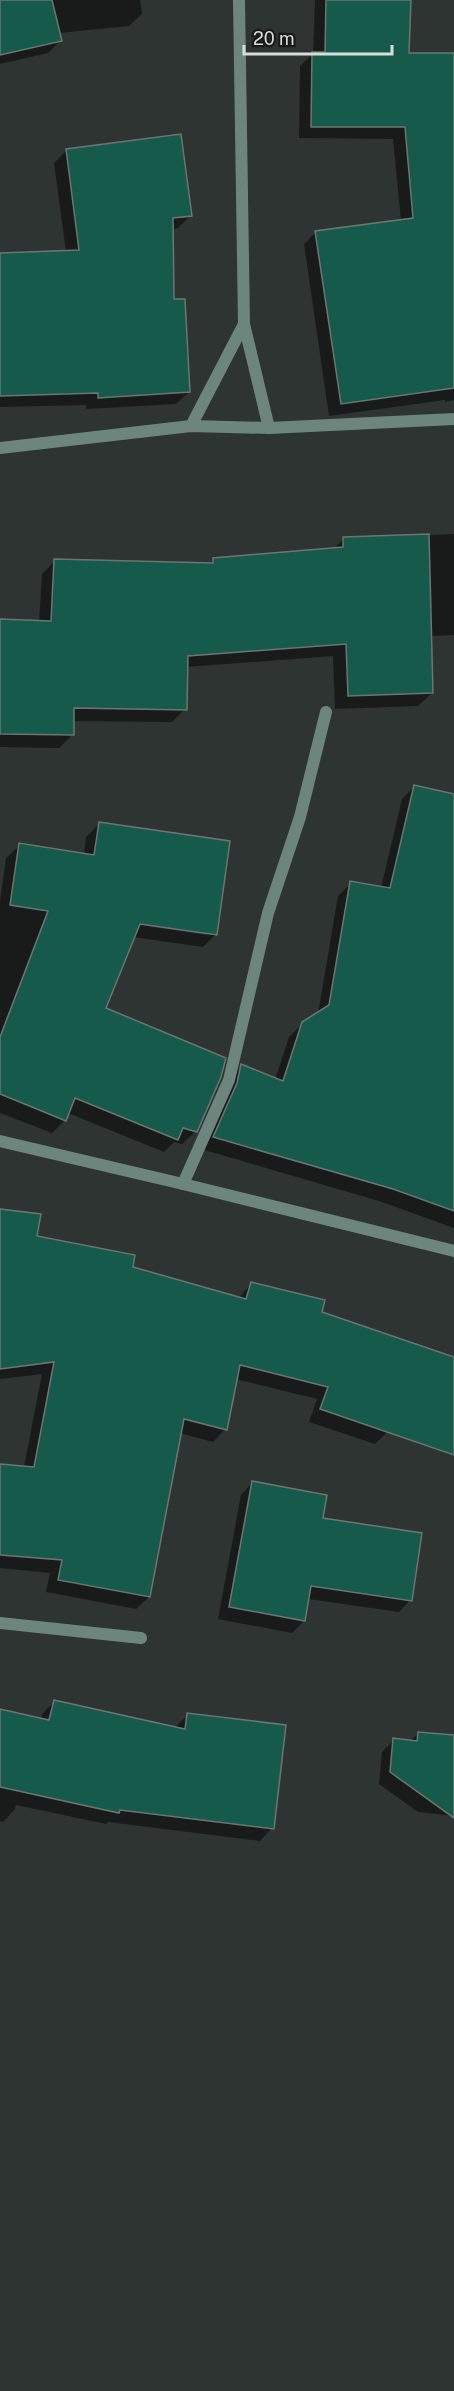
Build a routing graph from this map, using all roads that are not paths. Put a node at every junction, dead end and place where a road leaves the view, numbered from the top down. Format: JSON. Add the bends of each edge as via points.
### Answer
{"nodes":[{"id":1,"x":239,"y":0,"type":"edge"},
{"id":2,"x":244,"y":324,"type":"junction"},
{"id":3,"x":454,"y":419,"type":"edge"},
{"id":4,"x":191,"y":426,"type":"junction"},
{"id":5,"x":269,"y":428,"type":"junction"},
{"id":6,"x":0,"y":448,"type":"edge"},
{"id":7,"x":326,"y":712,"type":"dead end"},
{"id":8,"x":0,"y":1141,"type":"edge"},
{"id":9,"x":183,"y":1184,"type":"junction"},
{"id":10,"x":454,"y":1251,"type":"edge"},
{"id":11,"x":0,"y":1623,"type":"edge"},
{"id":12,"x":141,"y":1638,"type":"dead end"}],
"edges":[{"from":1,"to":2,"type":"street"},
{"from":2,"to":4,"type":"street"},
{"from":2,"to":5,"type":"street"},
{"from":3,"to":5,"type":"street"},
{"from":4,"to":5,"type":"street"},
{"from":4,"to":6,"type":"street"},
{"from":7,"to":9,"type":"street","via":[[300,817],[268,913],[229,1080]]},
{"from":8,"to":9,"type":"street"},
{"from":9,"to":10,"type":"street"},
{"from":11,"to":12,"type":"street"}]}
